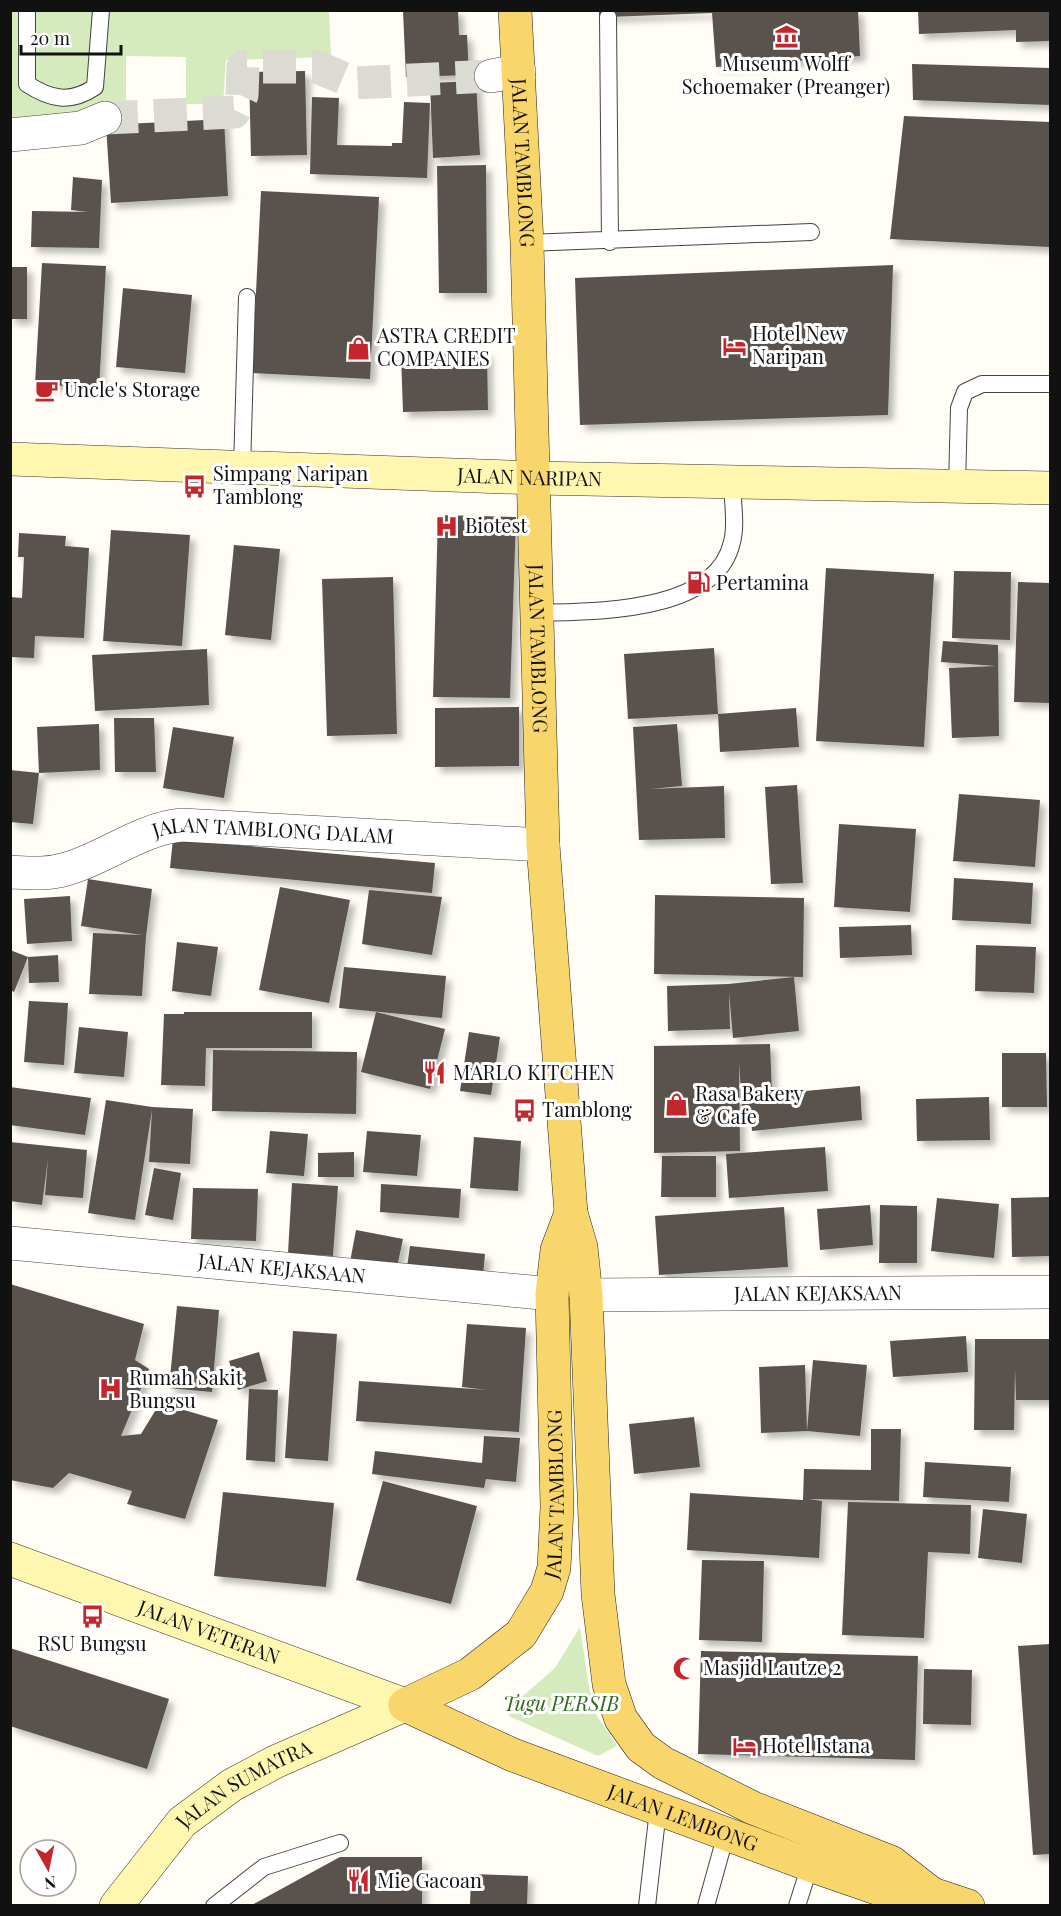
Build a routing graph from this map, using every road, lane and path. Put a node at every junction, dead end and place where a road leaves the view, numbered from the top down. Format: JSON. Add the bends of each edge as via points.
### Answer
{"nodes":[{"id":1,"x":27,"y":10,"type":"edge"},
{"id":2,"x":101,"y":10,"type":"edge"},
{"id":3,"x":515,"y":10,"type":"edge"},
{"id":4,"x":608,"y":17,"type":"dead end"},
{"id":5,"x":105,"y":118,"type":"tunnel mouth"},
{"id":6,"x":10,"y":135,"type":"edge"},
{"id":7,"x":811,"y":232,"type":"dead end"},
{"id":8,"x":610,"y":242,"type":"junction"},
{"id":9,"x":527,"y":243,"type":"junction"},
{"id":10,"x":247,"y":297,"type":"dead end"},
{"id":11,"x":1050,"y":384,"type":"edge"},
{"id":12,"x":10,"y":459,"type":"edge"},
{"id":13,"x":242,"y":468,"type":"junction"},
{"id":14,"x":534,"y":478,"type":"junction"},
{"id":15,"x":732,"y":482,"type":"junction"},
{"id":16,"x":957,"y":486,"type":"junction"},
{"id":17,"x":1050,"y":488,"type":"edge"},
{"id":18,"x":537,"y":613,"type":"junction"},
{"id":19,"x":543,"y":845,"type":"junction"},
{"id":20,"x":10,"y":872,"type":"edge"},
{"id":21,"x":571,"y":1213,"type":"junction"},
{"id":22,"x":10,"y":1244,"type":"edge"},
{"id":23,"x":1050,"y":1292,"type":"edge"},
{"id":24,"x":552,"y":1294,"type":"junction"},
{"id":25,"x":586,"y":1295,"type":"junction"},
{"id":26,"x":10,"y":1559,"type":"edge"},
{"id":27,"x":405,"y":1705,"type":"junction"},
{"id":28,"x":658,"y":1810,"type":"junction"},
{"id":29,"x":726,"y":1834,"type":"junction"},
{"id":30,"x":340,"y":1843,"type":"dead end"},
{"id":31,"x":810,"y":1865,"type":"junction"},
{"id":32,"x":932,"y":1894,"type":"junction"},
{"id":33,"x":116,"y":1905,"type":"edge"},
{"id":34,"x":214,"y":1905,"type":"edge"},
{"id":35,"x":647,"y":1905,"type":"edge"},
{"id":36,"x":706,"y":1905,"type":"edge"},
{"id":37,"x":797,"y":1905,"type":"edge"},
{"id":38,"x":968,"y":1905,"type":"edge"}],
"edges":[{"from":1,"to":2,"type":"lane","via":[[27,84],[48,97],[81,97],[94,87]]},
{"from":3,"to":9,"type":"main road","name":"JALAN TAMBLONG","via":[[505,74]]},
{"from":4,"to":8,"type":"lane"},
{"from":5,"to":6,"type":"street","via":[[81,128]]},
{"from":7,"to":8,"type":"lane"},
{"from":8,"to":9,"type":"lane"},
{"from":9,"to":14,"type":"main road","name":"JALAN TAMBLONG"},
{"from":10,"to":13,"type":"lane"},
{"from":11,"to":16,"type":"lane","via":[[982,384],[965,392],[959,408]]},
{"from":12,"to":13,"type":"main road","name":"JALAN NARIPAN"},
{"from":13,"to":14,"type":"main road","name":"JALAN NARIPAN"},
{"from":14,"to":15,"type":"main road","name":"JALAN NARIPAN"},
{"from":14,"to":18,"type":"main road","name":"JALAN TAMBLONG"},
{"from":15,"to":16,"type":"main road","name":"JALAN NARIPAN"},
{"from":15,"to":18,"type":"lane","via":[[733,541],[724,560],[707,580],[670,598],[623,610]]},
{"from":16,"to":17,"type":"main road","name":"JALAN NARIPAN"},
{"from":18,"to":19,"type":"main road","name":"JALAN TAMBLONG"},
{"from":19,"to":20,"type":"street","name":"JALAN TAMBLONG DALAM","via":[[182,825],[163,827],[68,869],[37,874]]},
{"from":19,"to":21,"type":"main road","name":"JALAN TAMBLONG"},
{"from":21,"to":24,"type":"main road","name":"JALAN TAMBLONG","via":[[557,1250]]},
{"from":21,"to":25,"type":"main road","name":"JALAN TAMBLONG"},
{"from":22,"to":24,"type":"street","name":"JALAN KEJAKSAAN"},
{"from":23,"to":25,"type":"street","name":"JALAN KEJAKSAAN"},
{"from":24,"to":27,"type":"main road","name":"JALAN TAMBLONG","via":[[557,1507],[554,1568],[547,1591],[521,1634],[470,1674]]},
{"from":25,"to":32,"type":"main road","name":"JALAN TAMBLONG","via":[[598,1594],[609,1684],[621,1719],[641,1747],[663,1763],[753,1808],[891,1862]]},
{"from":26,"to":27,"type":"main road","name":"JALAN VETERAN"},
{"from":27,"to":28,"type":"main road","name":"JALAN LEMBONG","via":[[513,1755]]},
{"from":27,"to":33,"type":"main road","name":"JALAN SUMATRA","via":[[232,1785],[182,1822]]},
{"from":28,"to":29,"type":"main road","name":"JALAN LEMBONG"},
{"from":28,"to":35,"type":"lane"},
{"from":29,"to":31,"type":"main road","name":"JALAN LEMBONG"},
{"from":29,"to":36,"type":"lane"},
{"from":30,"to":34,"type":"lane","via":[[264,1867]]},
{"from":31,"to":32,"type":"main road","name":"JALAN LEMBONG","via":[[885,1892]]},
{"from":31,"to":37,"type":"lane"},
{"from":32,"to":38,"type":"main road","name":"JALAN LEMBONG"}]}
